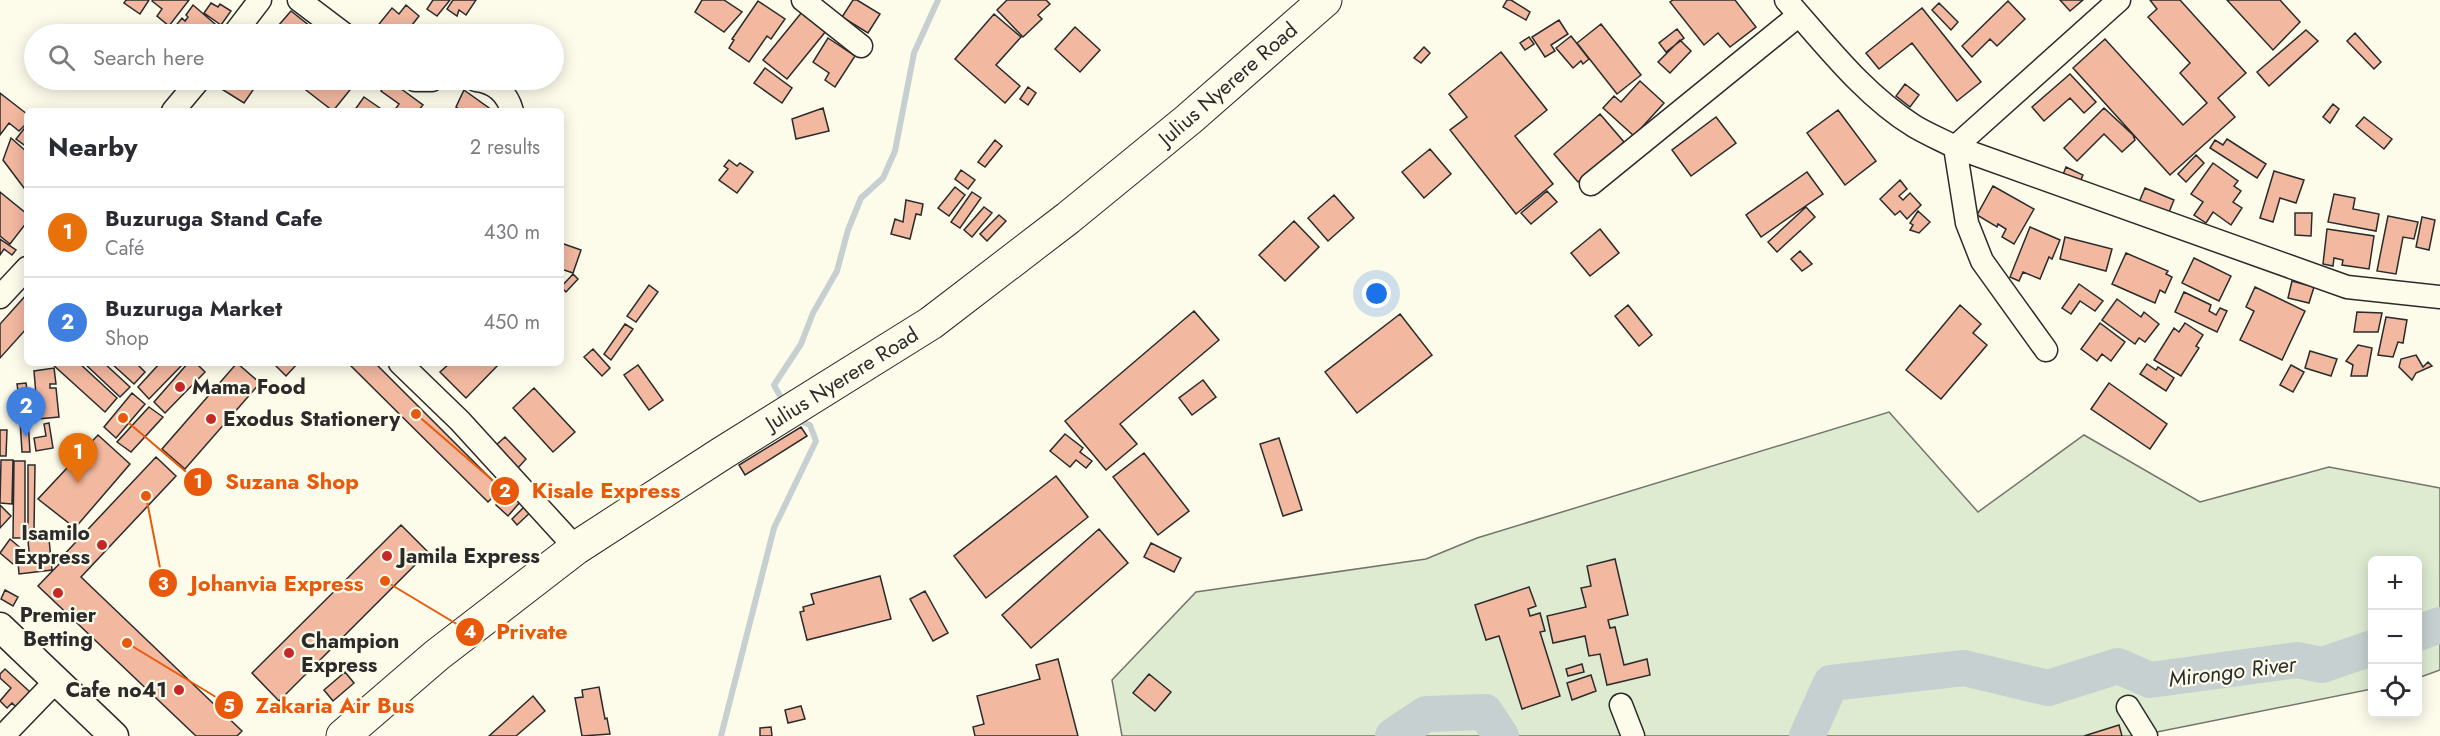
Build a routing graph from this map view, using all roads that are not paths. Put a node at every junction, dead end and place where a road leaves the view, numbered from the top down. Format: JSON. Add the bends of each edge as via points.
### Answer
{"nodes":[{"id":1,"x":260,"y":0,"type":"edge"},
{"id":2,"x":299,"y":0,"type":"edge"},
{"id":3,"x":803,"y":0,"type":"edge"},
{"id":4,"x":1325,"y":0,"type":"edge"},
{"id":5,"x":2120,"y":0,"type":"edge"},
{"id":6,"x":1798,"y":7,"type":"edge"},
{"id":7,"x":242,"y":24,"type":"edge"},
{"id":8,"x":331,"y":24,"type":"edge"},
{"id":9,"x":861,"y":46,"type":"dead end"},
{"id":10,"x":191,"y":90,"type":"edge"},
{"id":11,"x":501,"y":90,"type":"edge"},
{"id":12,"x":176,"y":108,"type":"edge"},
{"id":13,"x":511,"y":108,"type":"edge"},
{"id":14,"x":1955,"y":147,"type":"junction"},
{"id":15,"x":1591,"y":184,"type":"dead end"},
{"id":16,"x":24,"y":271,"type":"edge"},
{"id":17,"x":0,"y":297,"type":"edge"},
{"id":18,"x":2440,"y":297,"type":"edge"},
{"id":19,"x":2046,"y":350,"type":"dead end"},
{"id":20,"x":403,"y":366,"type":"edge"},
{"id":21,"x":576,"y":548,"type":"junction"},
{"id":22,"x":0,"y":627,"type":"edge"},
{"id":23,"x":57,"y":680,"type":"junction"},
{"id":24,"x":1621,"y":705,"type":"dead end"},
{"id":25,"x":2128,"y":707,"type":"dead end"},
{"id":26,"x":3,"y":736,"type":"edge"},
{"id":27,"x":114,"y":736,"type":"edge"},
{"id":28,"x":343,"y":736,"type":"edge"},
{"id":29,"x":1633,"y":736,"type":"edge"},
{"id":30,"x":2146,"y":736,"type":"edge"}],
"edges":[{"from":1,"to":7,"type":"street"},
{"from":2,"to":8,"type":"street"},
{"from":3,"to":9,"type":"street"},
{"from":4,"to":21,"type":"highway","name":"Julius Nyerere Road","via":[[1189,119],[931,323]]},
{"from":5,"to":14,"type":"street"},
{"from":6,"to":14,"type":"street","via":[[1847,69],[1888,107]]},
{"from":6,"to":15,"type":"street"},
{"from":10,"to":12,"type":"street"},
{"from":11,"to":13,"type":"street"},
{"from":14,"to":18,"type":"street","via":[[2347,287]]},
{"from":14,"to":19,"type":"street","via":[[1967,223],[1982,261]]},
{"from":16,"to":17,"type":"street"},
{"from":20,"to":21,"type":"street","via":[[460,421]]},
{"from":21,"to":28,"type":"highway","name":"Julius Nyerere Road","via":[[437,655]]},
{"from":22,"to":23,"type":"main road"},
{"from":23,"to":26,"type":"street"},
{"from":23,"to":27,"type":"main road"},
{"from":24,"to":29,"type":"street"},
{"from":25,"to":30,"type":"street"}]}
